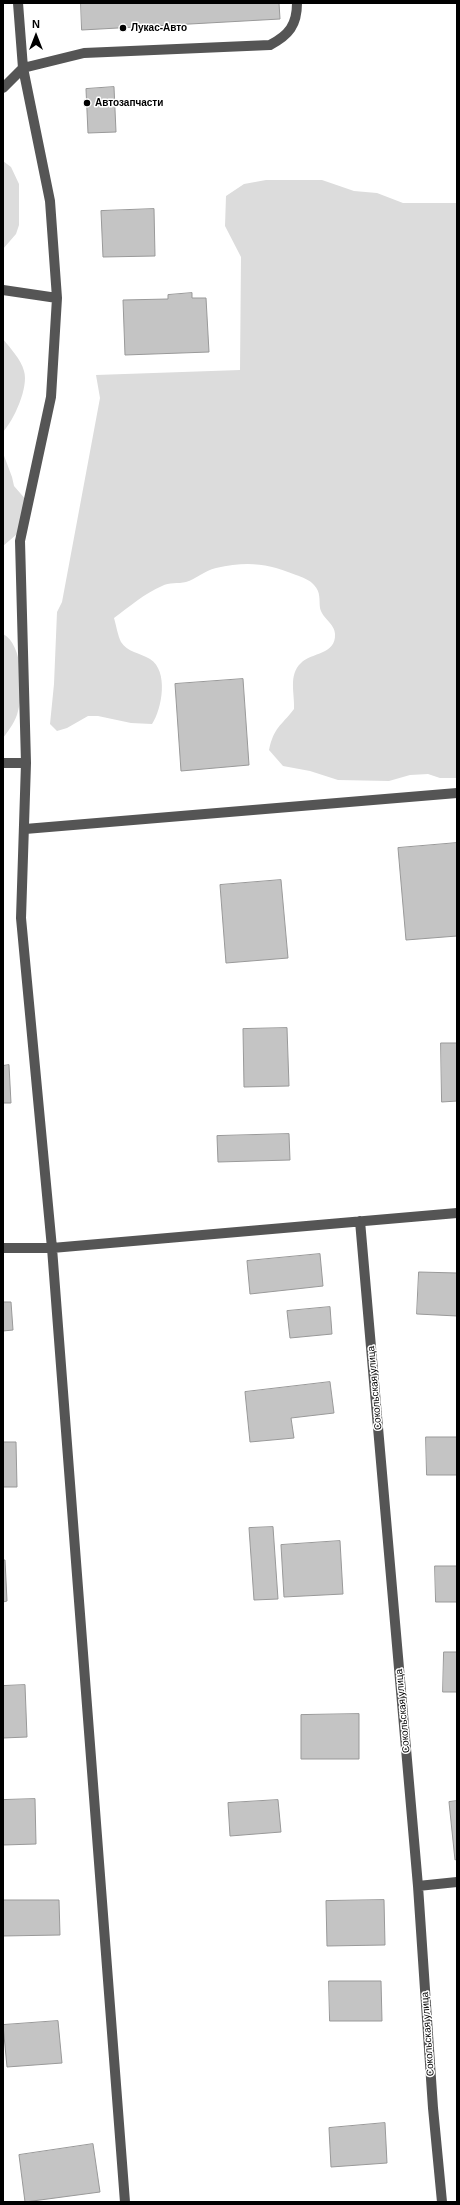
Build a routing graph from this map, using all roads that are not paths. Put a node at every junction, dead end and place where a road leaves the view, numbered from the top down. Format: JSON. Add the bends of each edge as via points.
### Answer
{"nodes":[{"id":1,"x":18,"y":3,"type":"edge"},
{"id":2,"x":296,"y":3,"type":"edge"},
{"id":3,"x":23,"y":68,"type":"junction"},
{"id":4,"x":3,"y":88,"type":"edge"},
{"id":5,"x":3,"y":290,"type":"edge"},
{"id":6,"x":57,"y":298,"type":"junction"},
{"id":7,"x":3,"y":763,"type":"edge"},
{"id":8,"x":26,"y":763,"type":"junction"},
{"id":9,"x":457,"y":793,"type":"edge"},
{"id":10,"x":25,"y":829,"type":"junction"},
{"id":11,"x":457,"y":1213,"type":"edge"},
{"id":12,"x":360,"y":1221,"type":"junction"},
{"id":13,"x":3,"y":1248,"type":"edge"},
{"id":14,"x":52,"y":1248,"type":"junction"},
{"id":15,"x":457,"y":1882,"type":"edge"},
{"id":16,"x":418,"y":1886,"type":"junction"},
{"id":17,"x":124,"y":2202,"type":"edge"},
{"id":18,"x":442,"y":2202,"type":"edge"}],
"edges":[{"from":1,"to":3,"type":"street"},
{"from":2,"to":3,"type":"street","via":[[297,18],[284,37],[270,45],[84,53]]},
{"from":3,"to":4,"type":"street"},
{"from":3,"to":6,"type":"street","via":[[50,201]]},
{"from":5,"to":6,"type":"street"},
{"from":6,"to":8,"type":"street","via":[[51,397],[20,541]]},
{"from":7,"to":8,"type":"street"},
{"from":8,"to":10,"type":"street"},
{"from":9,"to":10,"type":"street"},
{"from":10,"to":14,"type":"street","via":[[21,918]]},
{"from":11,"to":12,"type":"street"},
{"from":12,"to":14,"type":"street"},
{"from":12,"to":16,"type":"street","name":"Сокольская улица"},
{"from":13,"to":14,"type":"street"},
{"from":14,"to":17,"type":"street"},
{"from":15,"to":16,"type":"street"},
{"from":16,"to":18,"type":"street","name":"Сокольская улица"}]}
